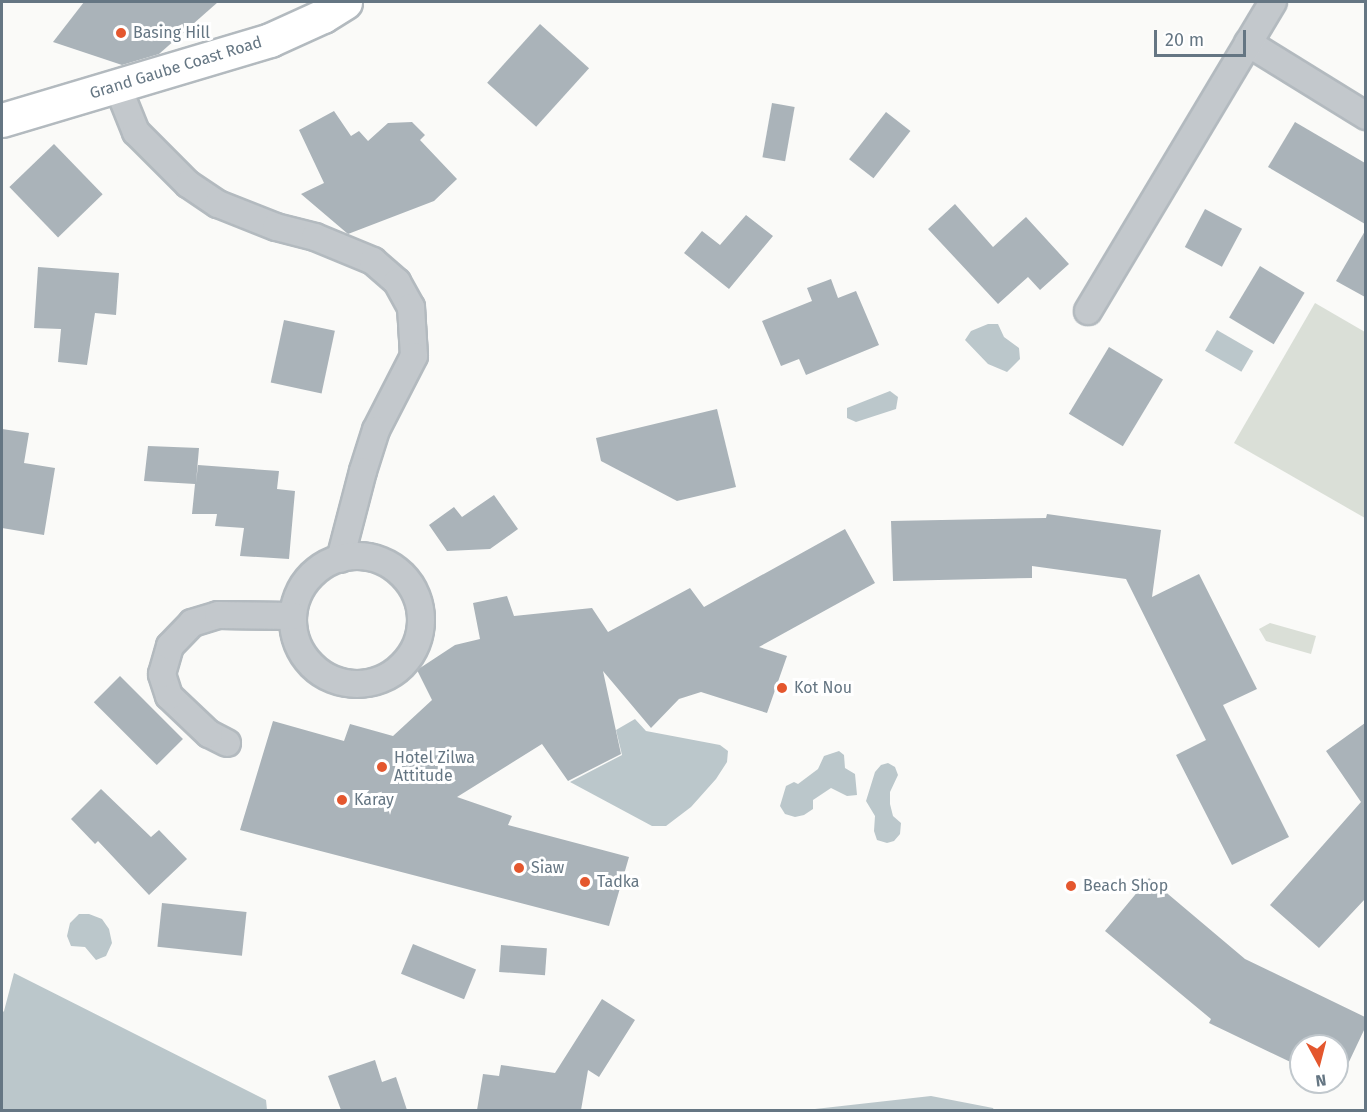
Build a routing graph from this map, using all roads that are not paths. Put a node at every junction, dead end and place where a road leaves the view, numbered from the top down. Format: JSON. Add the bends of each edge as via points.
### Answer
{"nodes":[{"id":1,"x":345,"y":2,"type":"edge"},
{"id":2,"x":1274,"y":2,"type":"edge"},
{"id":3,"x":1248,"y":43,"type":"junction"},
{"id":4,"x":117,"y":85,"type":"junction"},
{"id":5,"x":1365,"y":116,"type":"edge"},
{"id":6,"x":2,"y":120,"type":"edge"},
{"id":7,"x":1088,"y":311,"type":"dead end"},
{"id":8,"x":340,"y":559,"type":"junction"},
{"id":9,"x":293,"y":616,"type":"junction"},
{"id":10,"x":227,"y":743,"type":"dead end"}],
"edges":[{"from":1,"to":4,"type":"main road","name":"Grand Gaube Coast Road","via":[[270,40]]},
{"from":2,"to":3,"type":"street"},
{"from":3,"to":5,"type":"street"},
{"from":3,"to":7,"type":"street"},
{"from":4,"to":6,"type":"main road","name":"Grand Gaube Coast Road"},
{"from":4,"to":8,"type":"street","via":[[136,132],[188,184],[218,204],[373,261],[397,282],[411,308],[414,356],[376,430]]},
{"from":8,"to":9,"type":"street","via":[[322,566],[307,579]]},
{"from":8,"to":9,"type":"street","via":[[374,559],[404,576],[421,614],[412,653],[398,669],[379,680],[358,684],[337,681],[318,672],[303,656],[295,637]]},
{"from":9,"to":10,"type":"street","via":[[218,615],[192,623],[170,646],[162,674],[169,696],[209,734]]}]}
